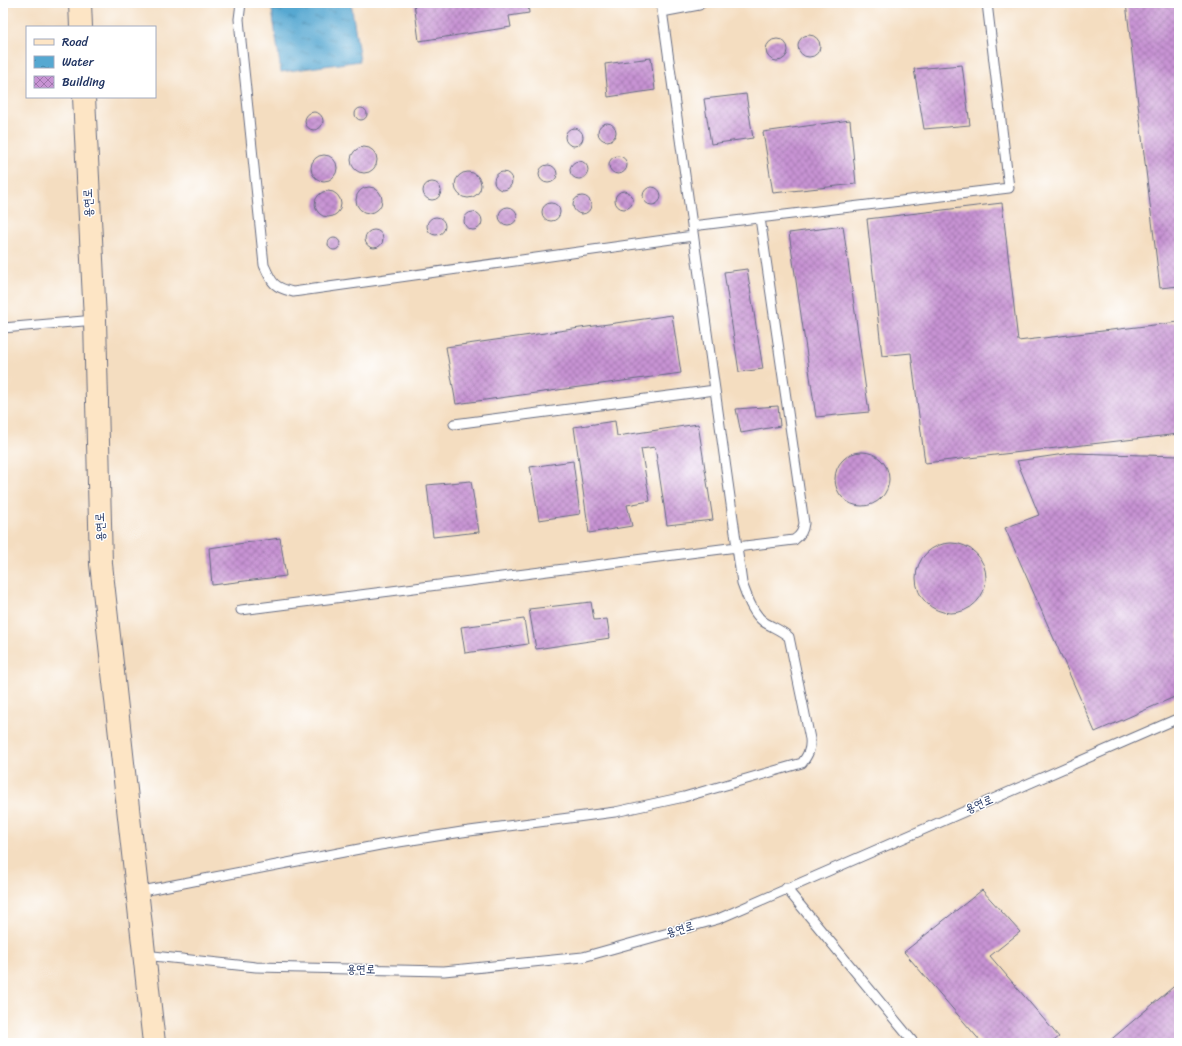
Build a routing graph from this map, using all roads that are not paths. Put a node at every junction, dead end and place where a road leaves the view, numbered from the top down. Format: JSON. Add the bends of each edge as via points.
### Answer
{"nodes":[{"id":1,"x":80,"y":3,"type":"edge"},
{"id":2,"x":241,"y":3,"type":"edge"},
{"id":3,"x":701,"y":3,"type":"edge"},
{"id":4,"x":987,"y":3,"type":"edge"},
{"id":5,"x":661,"y":7,"type":"edge"},
{"id":6,"x":81,"y":26,"type":"edge"},
{"id":7,"x":84,"y":98,"type":"edge"},
{"id":8,"x":760,"y":218,"type":"junction"},
{"id":9,"x":692,"y":226,"type":"junction"},
{"id":10,"x":694,"y":236,"type":"junction"},
{"id":11,"x":94,"y":320,"type":"junction"},
{"id":12,"x":3,"y":328,"type":"edge"},
{"id":13,"x":715,"y":390,"type":"junction"},
{"id":14,"x":454,"y":424,"type":"dead end"},
{"id":15,"x":737,"y":547,"type":"junction"},
{"id":16,"x":241,"y":610,"type":"dead end"},
{"id":17,"x":1179,"y":718,"type":"edge"},
{"id":18,"x":786,"y":888,"type":"junction"},
{"id":19,"x":137,"y":892,"type":"junction"},
{"id":20,"x":144,"y":955,"type":"junction"},
{"id":21,"x":154,"y":1043,"type":"edge"},
{"id":22,"x":914,"y":1043,"type":"edge"}],
"edges":[{"from":1,"to":6,"type":"street"},
{"from":2,"to":10,"type":"lane","via":[[239,20],[264,265],[270,280],[279,288],[293,292]]},
{"from":3,"to":5,"type":"lane"},
{"from":4,"to":8,"type":"lane","via":[[1009,188]]},
{"from":5,"to":9,"type":"lane"},
{"from":7,"to":11,"type":"street","name":"용연로"},
{"from":8,"to":9,"type":"lane"},
{"from":8,"to":15,"type":"lane","via":[[804,523],[803,531],[794,540]]},
{"from":9,"to":10,"type":"lane"},
{"from":10,"to":13,"type":"lane"},
{"from":11,"to":12,"type":"lane"},
{"from":11,"to":19,"type":"street","name":"용연로","via":[[101,564]]},
{"from":13,"to":14,"type":"lane"},
{"from":13,"to":15,"type":"lane"},
{"from":15,"to":16,"type":"lane"},
{"from":15,"to":19,"type":"lane","via":[[742,583],[751,604],[764,621],[789,636],[810,739],[808,755],[802,763],[684,797],[615,812],[380,845]]},
{"from":17,"to":18,"type":"lane","name":"용연로"},
{"from":18,"to":20,"type":"lane","name":"용연로","via":[[718,919],[583,957],[444,971],[256,967]]},
{"from":18,"to":22,"type":"lane"},
{"from":19,"to":20,"type":"street","name":"용연로"},
{"from":20,"to":21,"type":"street","name":"용연로"}]}
